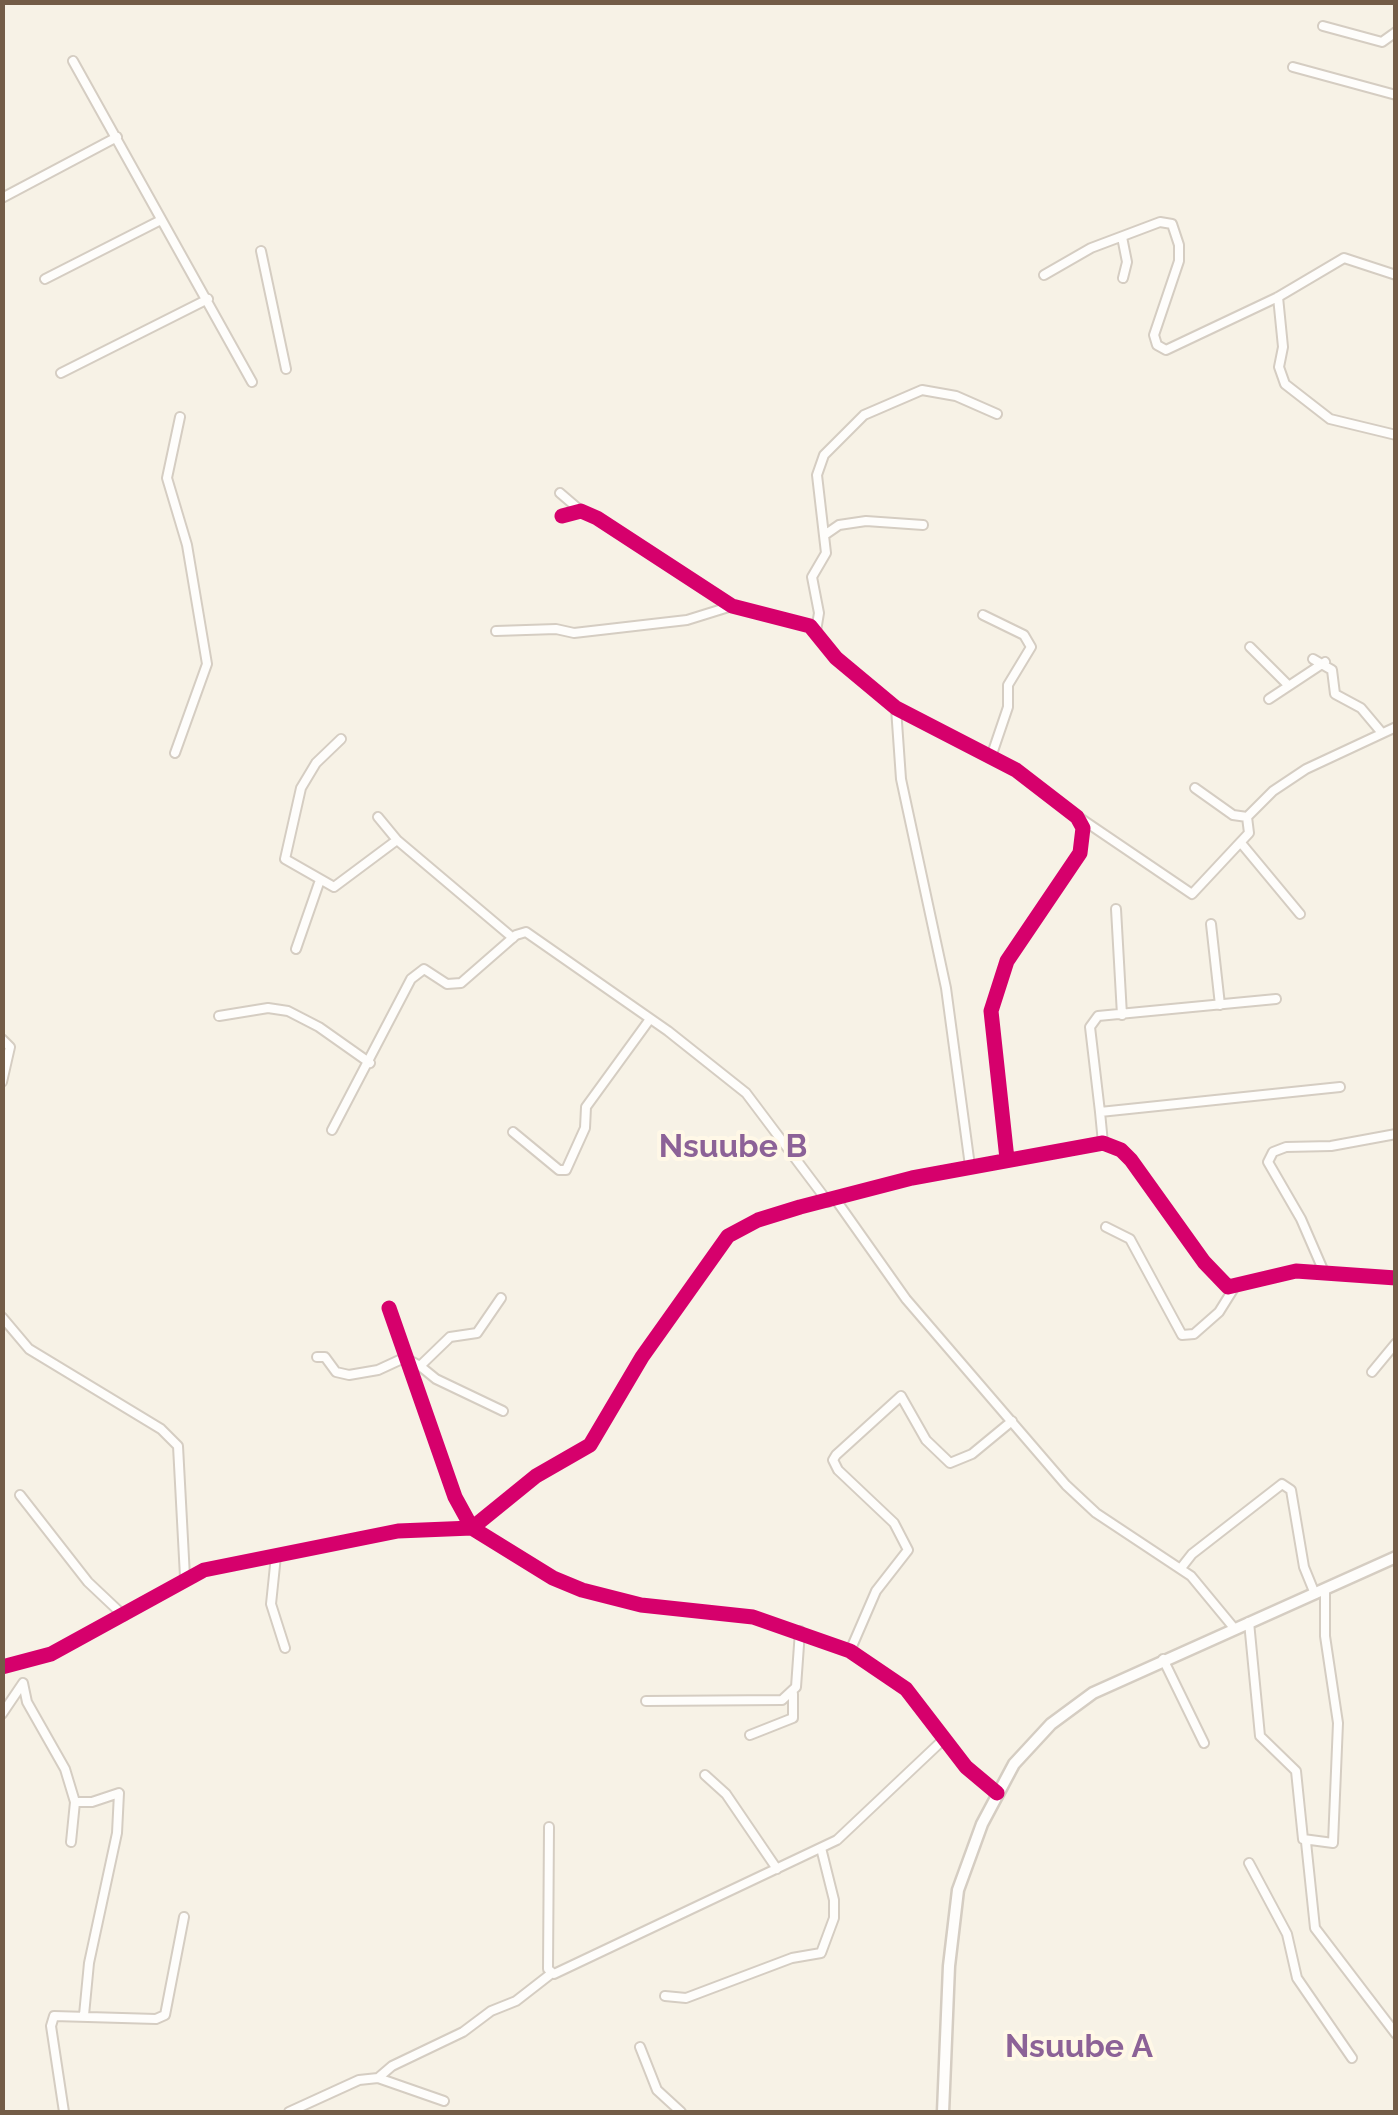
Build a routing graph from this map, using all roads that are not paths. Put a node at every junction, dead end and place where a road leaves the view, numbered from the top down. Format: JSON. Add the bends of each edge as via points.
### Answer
{"nodes":[{"id":1,"x":1323,"y":26,"type":"dead end"},
{"id":2,"x":1396,"y":32,"type":"edge"},
{"id":3,"x":73,"y":61,"type":"dead end"},
{"id":4,"x":1294,"y":66,"type":"dead end"},
{"id":5,"x":1396,"y":95,"type":"edge"},
{"id":6,"x":117,"y":137,"type":"junction"},
{"id":7,"x":2,"y":198,"type":"edge"},
{"id":8,"x":161,"y":220,"type":"junction"},
{"id":9,"x":1122,"y":237,"type":"junction"},
{"id":10,"x":261,"y":251,"type":"dead end"},
{"id":11,"x":1044,"y":275,"type":"dead end"},
{"id":12,"x":1394,"y":276,"type":"edge"},
{"id":13,"x":45,"y":278,"type":"dead end"},
{"id":14,"x":1123,"y":278,"type":"dead end"},
{"id":15,"x":1396,"y":288,"type":"edge"},
{"id":16,"x":1278,"y":297,"type":"junction"},
{"id":17,"x":208,"y":299,"type":"junction"},
{"id":18,"x":286,"y":368,"type":"dead end"},
{"id":19,"x":61,"y":374,"type":"dead end"},
{"id":20,"x":252,"y":382,"type":"dead end"},
{"id":21,"x":997,"y":414,"type":"dead end"},
{"id":22,"x":180,"y":417,"type":"dead end"},
{"id":23,"x":1396,"y":434,"type":"edge"},
{"id":24,"x":560,"y":493,"type":"dead end"},
{"id":25,"x":581,"y":511,"type":"junction"},
{"id":26,"x":562,"y":516,"type":"dead end"},
{"id":27,"x":923,"y":525,"type":"dead end"},
{"id":28,"x":826,"y":534,"type":"junction"},
{"id":29,"x":732,"y":606,"type":"junction"},
{"id":30,"x":983,"y":615,"type":"dead end"},
{"id":31,"x":496,"y":631,"type":"dead end"},
{"id":32,"x":816,"y":631,"type":"junction"},
{"id":33,"x":1250,"y":647,"type":"dead end"},
{"id":34,"x":1313,"y":659,"type":"dead end"},
{"id":35,"x":1325,"y":662,"type":"junction"},
{"id":36,"x":1288,"y":686,"type":"junction"},
{"id":37,"x":1269,"y":699,"type":"dead end"},
{"id":38,"x":896,"y":708,"type":"junction"},
{"id":39,"x":1396,"y":726,"type":"edge"},
{"id":40,"x":1382,"y":733,"type":"junction"},
{"id":41,"x":342,"y":739,"type":"dead end"},
{"id":42,"x":176,"y":754,"type":"dead end"},
{"id":43,"x":990,"y":757,"type":"junction"},
{"id":44,"x":1195,"y":788,"type":"dead end"},
{"id":45,"x":378,"y":817,"type":"dead end"},
{"id":46,"x":1077,"y":817,"type":"junction"},
{"id":47,"x":1247,"y":818,"type":"junction"},
{"id":48,"x":397,"y":840,"type":"junction"},
{"id":49,"x":1241,"y":843,"type":"junction"},
{"id":50,"x":320,"y":880,"type":"junction"},
{"id":51,"x":1116,"y":909,"type":"dead end"},
{"id":52,"x":1300,"y":914,"type":"dead end"},
{"id":53,"x":1211,"y":924,"type":"dead end"},
{"id":54,"x":513,"y":938,"type":"junction"},
{"id":55,"x":296,"y":948,"type":"dead end"},
{"id":56,"x":1276,"y":1000,"type":"dead end"},
{"id":57,"x":1220,"y":1005,"type":"junction"},
{"id":58,"x":1122,"y":1015,"type":"junction"},
{"id":59,"x":219,"y":1016,"type":"dead end"},
{"id":60,"x":650,"y":1019,"type":"junction"},
{"id":61,"x":2,"y":1039,"type":"edge"},
{"id":62,"x":370,"y":1063,"type":"junction"},
{"id":63,"x":2,"y":1082,"type":"edge"},
{"id":64,"x":1340,"y":1087,"type":"dead end"},
{"id":65,"x":1100,"y":1112,"type":"junction"},
{"id":66,"x":332,"y":1130,"type":"dead end"},
{"id":67,"x":513,"y":1132,"type":"dead end"},
{"id":68,"x":1396,"y":1134,"type":"edge"},
{"id":69,"x":1103,"y":1144,"type":"junction"},
{"id":70,"x":1007,"y":1159,"type":"junction"},
{"id":71,"x":970,"y":1166,"type":"junction"},
{"id":72,"x":832,"y":1201,"type":"junction"},
{"id":73,"x":1106,"y":1228,"type":"dead end"},
{"id":74,"x":1324,"y":1272,"type":"junction"},
{"id":75,"x":1396,"y":1278,"type":"edge"},
{"id":76,"x":1234,"y":1288,"type":"junction"},
{"id":77,"x":502,"y":1298,"type":"dead end"},
{"id":78,"x":389,"y":1308,"type":"dead end"},
{"id":79,"x":2,"y":1317,"type":"edge"},
{"id":80,"x":1396,"y":1343,"type":"edge"},
{"id":81,"x":317,"y":1357,"type":"dead end"},
{"id":82,"x":403,"y":1357,"type":"junction"},
{"id":83,"x":420,"y":1366,"type":"junction"},
{"id":84,"x":1372,"y":1372,"type":"dead end"},
{"id":85,"x":503,"y":1411,"type":"dead end"},
{"id":86,"x":1012,"y":1421,"type":"junction"},
{"id":87,"x":20,"y":1494,"type":"dead end"},
{"id":88,"x":472,"y":1528,"type":"junction"},
{"id":89,"x":276,"y":1556,"type":"junction"},
{"id":90,"x":1396,"y":1557,"type":"edge"},
{"id":91,"x":1181,"y":1568,"type":"junction"},
{"id":92,"x":184,"y":1577,"type":"junction"},
{"id":93,"x":1320,"y":1592,"type":"junction"},
{"id":94,"x":124,"y":1616,"type":"junction"},
{"id":95,"x":1250,"y":1622,"type":"junction"},
{"id":96,"x":1234,"y":1628,"type":"junction"},
{"id":97,"x":800,"y":1632,"type":"junction"},
{"id":98,"x":285,"y":1648,"type":"dead end"},
{"id":99,"x":850,"y":1652,"type":"junction"},
{"id":100,"x":1162,"y":1659,"type":"junction"},
{"id":101,"x":29,"y":1662,"type":"junction"},
{"id":102,"x":2,"y":1667,"type":"edge"},
{"id":103,"x":23,"y":1683,"type":"junction"},
{"id":104,"x":793,"y":1694,"type":"junction"},
{"id":105,"x":646,"y":1701,"type":"dead end"},
{"id":106,"x":2,"y":1714,"type":"edge"},
{"id":107,"x":750,"y":1735,"type":"dead end"},
{"id":108,"x":944,"y":1738,"type":"junction"},
{"id":109,"x":1204,"y":1744,"type":"dead end"},
{"id":110,"x":705,"y":1775,"type":"dead end"},
{"id":111,"x":998,"y":1793,"type":"junction"},
{"id":112,"x":75,"y":1802,"type":"junction"},
{"id":113,"x":549,"y":1827,"type":"dead end"},
{"id":114,"x":72,"y":1842,"type":"dead end"},
{"id":115,"x":1306,"y":1842,"type":"junction"},
{"id":116,"x":821,"y":1848,"type":"junction"},
{"id":117,"x":1248,"y":1863,"type":"dead end"},
{"id":118,"x":777,"y":1869,"type":"junction"},
{"id":119,"x":184,"y":1917,"type":"dead end"},
{"id":120,"x":552,"y":1973,"type":"junction"},
{"id":121,"x":666,"y":1996,"type":"dead end"},
{"id":122,"x":84,"y":2015,"type":"junction"},
{"id":123,"x":1396,"y":2034,"type":"edge"},
{"id":124,"x":640,"y":2046,"type":"dead end"},
{"id":125,"x":1352,"y":2058,"type":"dead end"},
{"id":126,"x":378,"y":2078,"type":"junction"},
{"id":127,"x":444,"y":2101,"type":"dead end"},
{"id":128,"x":64,"y":2112,"type":"edge"},
{"id":129,"x":289,"y":2112,"type":"edge"},
{"id":130,"x":681,"y":2112,"type":"edge"},
{"id":131,"x":943,"y":2112,"type":"edge"}],
"edges":[{"from":1,"to":2,"type":"street","via":[[1382,42]]},
{"from":3,"to":6,"type":"street"},
{"from":4,"to":5,"type":"street"},
{"from":6,"to":7,"type":"street"},
{"from":6,"to":8,"type":"street"},
{"from":8,"to":13,"type":"street"},
{"from":8,"to":17,"type":"street"},
{"from":9,"to":11,"type":"street"},
{"from":9,"to":14,"type":"street"},
{"from":9,"to":16,"type":"street","via":[[1160,222],[1176,229],[1179,261],[1154,336],[1160,348],[1171,349]]},
{"from":10,"to":18,"type":"street"},
{"from":12,"to":15,"type":"street"},
{"from":12,"to":16,"type":"street","via":[[1347,257]]},
{"from":16,"to":23,"type":"street","via":[[1285,384],[1330,420]]},
{"from":17,"to":19,"type":"street"},
{"from":17,"to":20,"type":"street"},
{"from":21,"to":28,"type":"street","via":[[922,390],[864,416],[818,468]]},
{"from":22,"to":42,"type":"street","via":[[167,478],[187,545],[206,664]]},
{"from":24,"to":25,"type":"street"},
{"from":25,"to":26,"type":"street"},
{"from":25,"to":29,"type":"street"},
{"from":27,"to":28,"type":"street","via":[[866,521],[839,524]]},
{"from":28,"to":32,"type":"street","via":[[822,566],[812,577]]},
{"from":29,"to":31,"type":"street","via":[[687,620],[574,633]]},
{"from":29,"to":32,"type":"street"},
{"from":30,"to":43,"type":"street","via":[[1024,636],[1031,647],[1008,685],[1008,706]]},
{"from":32,"to":38,"type":"street","via":[[836,658]]},
{"from":33,"to":36,"type":"street"},
{"from":34,"to":35,"type":"street"},
{"from":35,"to":36,"type":"street"},
{"from":35,"to":40,"type":"street","via":[[1334,694],[1361,708]]},
{"from":36,"to":37,"type":"street"},
{"from":38,"to":43,"type":"street"},
{"from":38,"to":71,"type":"street","via":[[901,779],[946,988]]},
{"from":39,"to":40,"type":"street"},
{"from":40,"to":47,"type":"street","via":[[1291,778]]},
{"from":41,"to":50,"type":"street","via":[[301,788],[285,859]]},
{"from":43,"to":46,"type":"street"},
{"from":44,"to":47,"type":"street"},
{"from":45,"to":48,"type":"street"},
{"from":46,"to":49,"type":"street","via":[[1192,894]]},
{"from":46,"to":70,"type":"street","via":[[1083,828],[1080,853],[1006,961],[991,1012]]},
{"from":47,"to":49,"type":"street","via":[[1249,834]]},
{"from":48,"to":50,"type":"street","via":[[334,887]]},
{"from":48,"to":54,"type":"street"},
{"from":49,"to":52,"type":"street"},
{"from":50,"to":55,"type":"street"},
{"from":51,"to":58,"type":"street"},
{"from":53,"to":57,"type":"street"},
{"from":54,"to":60,"type":"street","via":[[529,933]]},
{"from":54,"to":62,"type":"street","via":[[461,983],[418,972]]},
{"from":56,"to":57,"type":"street"},
{"from":57,"to":58,"type":"street"},
{"from":58,"to":65,"type":"street","via":[[1098,1016],[1090,1027]]},
{"from":59,"to":62,"type":"street","via":[[288,1011]]},
{"from":60,"to":67,"type":"street","via":[[586,1108],[585,1128],[566,1170]]},
{"from":60,"to":72,"type":"street","via":[[754,1100]]},
{"from":61,"to":63,"type":"street","via":[[10,1047]]},
{"from":62,"to":66,"type":"street"},
{"from":64,"to":65,"type":"street"},
{"from":65,"to":69,"type":"street"},
{"from":68,"to":74,"type":"street","via":[[1273,1152],[1268,1162]]},
{"from":69,"to":70,"type":"street"},
{"from":69,"to":76,"type":"street","via":[[1131,1160],[1204,1262]]},
{"from":70,"to":71,"type":"street"},
{"from":71,"to":72,"type":"street"},
{"from":72,"to":86,"type":"street"},
{"from":72,"to":88,"type":"street","via":[[758,1220],[728,1236],[642,1357],[590,1445],[536,1476]]},
{"from":73,"to":76,"type":"street","via":[[1130,1239],[1182,1335],[1194,1334],[1220,1312]]},
{"from":74,"to":75,"type":"street"},
{"from":74,"to":76,"type":"street","via":[[1281,1272]]},
{"from":77,"to":83,"type":"street","via":[[478,1333],[450,1338]]},
{"from":78,"to":82,"type":"street"},
{"from":79,"to":92,"type":"street","via":[[29,1349],[178,1446]]},
{"from":80,"to":84,"type":"street"},
{"from":81,"to":82,"type":"street","via":[[348,1375]]},
{"from":82,"to":83,"type":"street"},
{"from":82,"to":88,"type":"street"},
{"from":83,"to":85,"type":"street"},
{"from":86,"to":91,"type":"street","via":[[1080,1499]]},
{"from":86,"to":99,"type":"street","via":[[950,1463],[926,1440],[901,1396],[836,1455],[838,1470],[894,1524],[908,1550],[876,1592]]},
{"from":87,"to":94,"type":"street","via":[[88,1582]]},
{"from":88,"to":89,"type":"street","via":[[398,1531]]},
{"from":88,"to":97,"type":"street","via":[[582,1590],[641,1606],[753,1617]]},
{"from":89,"to":92,"type":"street"},
{"from":89,"to":98,"type":"street","via":[[270,1604]]},
{"from":90,"to":93,"type":"street"},
{"from":91,"to":93,"type":"street","via":[[1282,1484],[1291,1490],[1304,1567]]},
{"from":91,"to":96,"type":"street"},
{"from":92,"to":94,"type":"street"},
{"from":93,"to":95,"type":"street"},
{"from":93,"to":115,"type":"street","via":[[1338,1723],[1336,1839]]},
{"from":94,"to":101,"type":"street"},
{"from":95,"to":96,"type":"street"},
{"from":95,"to":115,"type":"street","via":[[1258,1730],[1266,1746],[1296,1771]]},
{"from":96,"to":100,"type":"street"},
{"from":97,"to":99,"type":"street"},
{"from":97,"to":104,"type":"street"},
{"from":99,"to":108,"type":"street","via":[[906,1689]]},
{"from":100,"to":109,"type":"street"},
{"from":100,"to":111,"type":"street","via":[[1062,1715],[1034,1740]]},
{"from":101,"to":102,"type":"street"},
{"from":101,"to":103,"type":"street"},
{"from":103,"to":106,"type":"street"},
{"from":103,"to":112,"type":"street"},
{"from":104,"to":105,"type":"street","via":[[774,1702]]},
{"from":104,"to":107,"type":"street","via":[[793,1718]]},
{"from":108,"to":111,"type":"street","via":[[972,1774]]},
{"from":108,"to":116,"type":"street","via":[[869,1805],[846,1835]]},
{"from":110,"to":118,"type":"street","via":[[726,1794]]},
{"from":111,"to":131,"type":"street","via":[[968,1855],[955,1908]]},
{"from":112,"to":114,"type":"street"},
{"from":112,"to":122,"type":"street","via":[[119,1793]]},
{"from":113,"to":120,"type":"street"},
{"from":115,"to":123,"type":"street","via":[[1315,1928]]},
{"from":116,"to":118,"type":"street"},
{"from":116,"to":121,"type":"street","via":[[834,1918],[821,1953],[686,1998]]},
{"from":117,"to":125,"type":"street","via":[[1287,1934],[1297,1978]]},
{"from":118,"to":120,"type":"street"},
{"from":119,"to":122,"type":"street","via":[[164,2015]]},
{"from":120,"to":126,"type":"street","via":[[516,2001]]},
{"from":122,"to":128,"type":"street","via":[[58,2014],[52,2021]]},
{"from":124,"to":130,"type":"street","via":[[657,2090]]},
{"from":126,"to":127,"type":"street"},
{"from":126,"to":129,"type":"street"}]}
